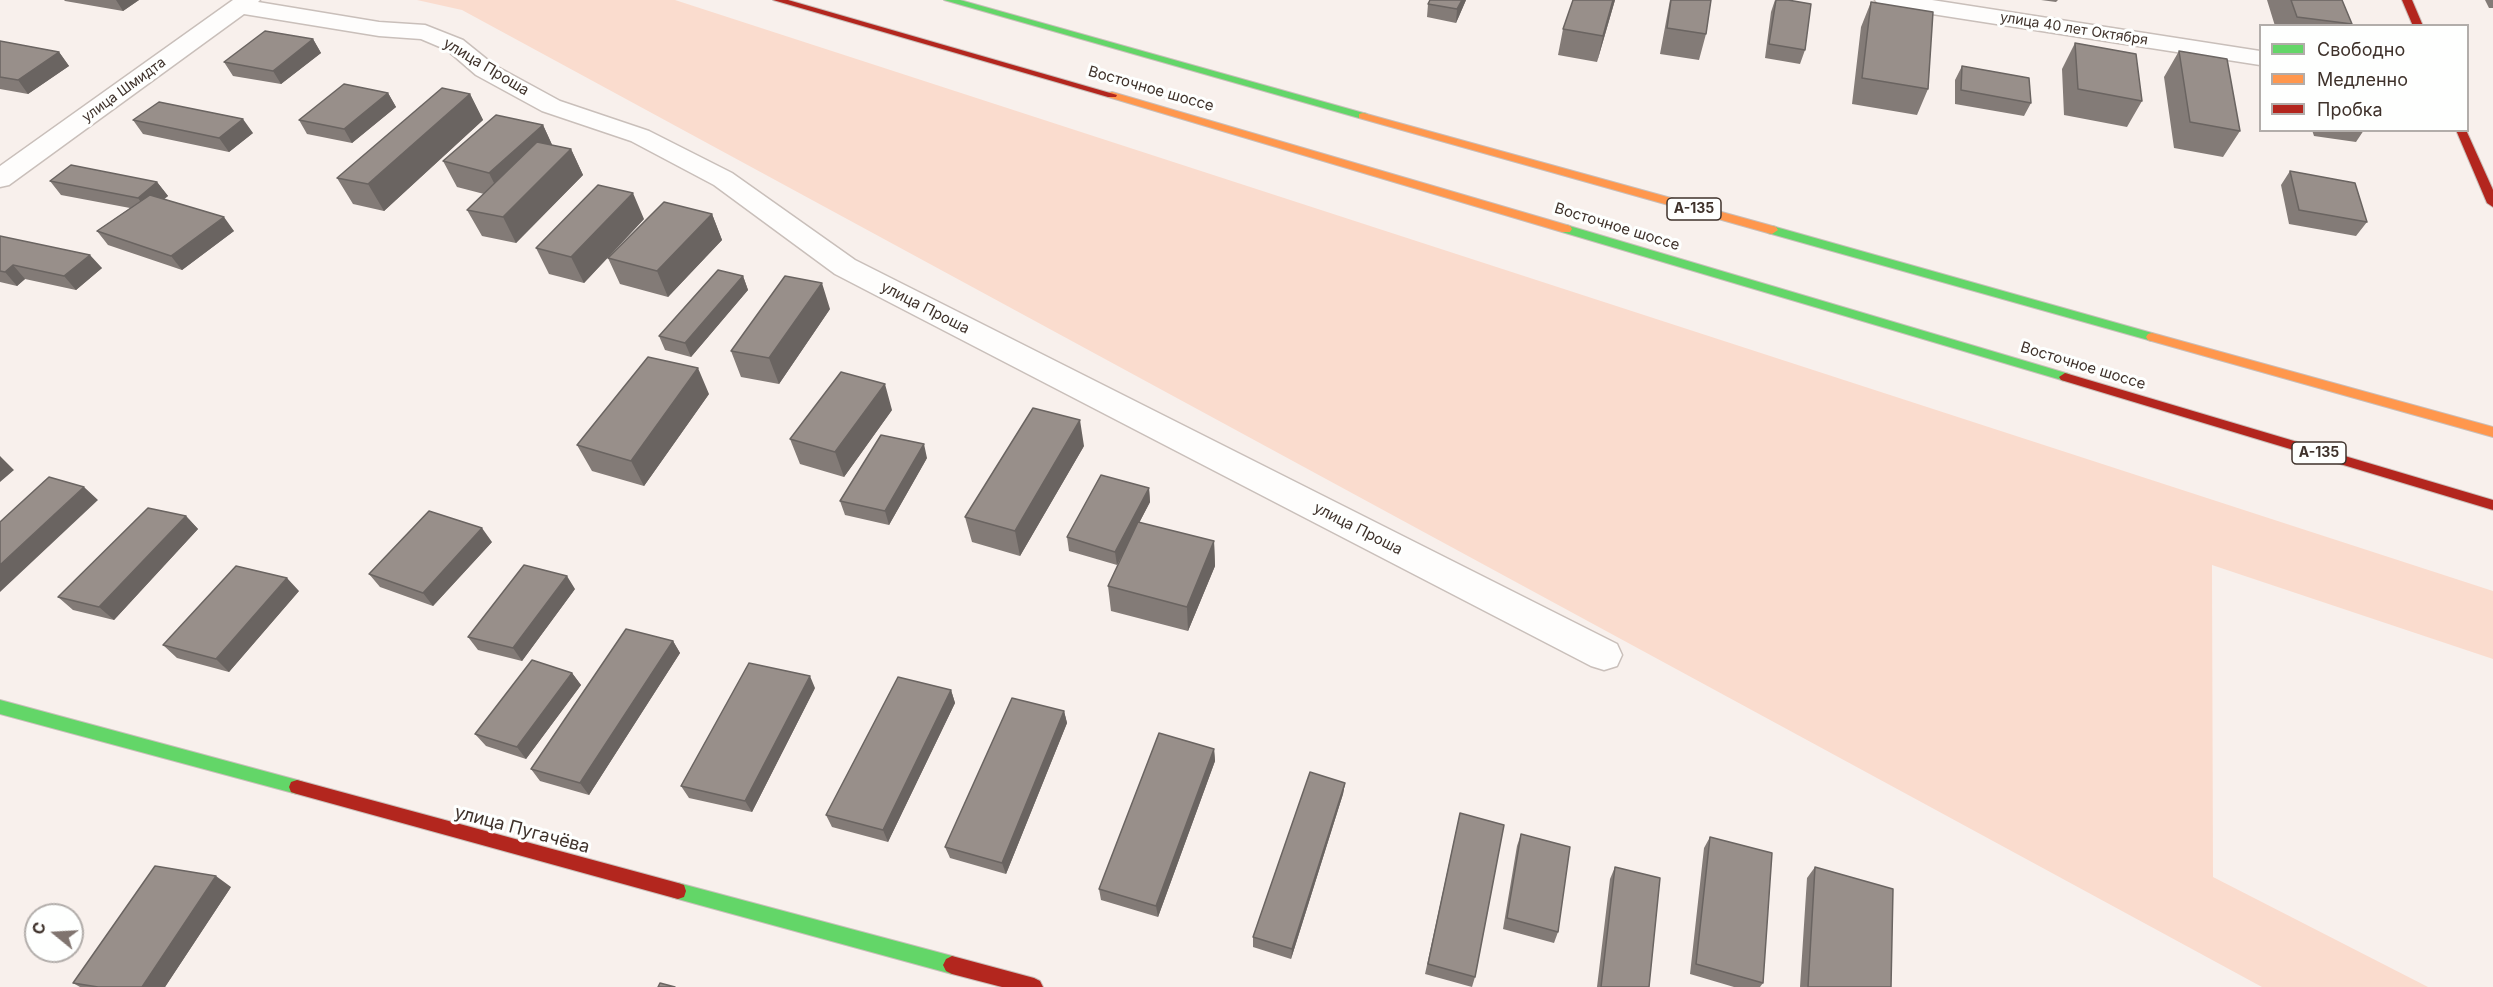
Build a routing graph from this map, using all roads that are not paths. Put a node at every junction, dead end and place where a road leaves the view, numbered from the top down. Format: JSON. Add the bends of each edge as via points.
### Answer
{"nodes":[{"id":1,"x":778,"y":0,"type":"edge"},
{"id":2,"x":949,"y":0,"type":"edge"},
{"id":3,"x":1887,"y":0,"type":"edge"},
{"id":4,"x":2407,"y":0,"type":"edge"},
{"id":5,"x":244,"y":3,"type":"edge"},
{"id":6,"x":2417,"y":24,"type":"edge"},
{"id":7,"x":2259,"y":58,"type":"edge"},
{"id":8,"x":2462,"y":132,"type":"edge"},
{"id":9,"x":0,"y":179,"type":"edge"},
{"id":10,"x":2493,"y":203,"type":"edge"},
{"id":11,"x":2493,"y":432,"type":"edge"},
{"id":12,"x":2493,"y":505,"type":"edge"},
{"id":13,"x":1604,"y":655,"type":"dead end"},
{"id":14,"x":0,"y":707,"type":"edge"},
{"id":15,"x":1034,"y":987,"type":"edge"}],
"edges":[{"from":1,"to":12,"type":"main road","name":"Восточное шоссе","number":"А-135","via":[[1289,146]]},
{"from":2,"to":11,"type":"main road","name":"Восточное шоссе","number":"А-135"},
{"from":3,"to":7,"type":"street","name":"улица 40 лет Октября"},
{"from":4,"to":6,"type":"main road"},
{"from":5,"to":9,"type":"street","name":"улица Шмидта"},
{"from":5,"to":13,"type":"street","name":"улица Проша","via":[[379,29],[425,32],[455,45],[485,70],[550,105],[640,136],[723,179],[845,267]]},
{"from":8,"to":10,"type":"main road"},
{"from":14,"to":15,"type":"main road","name":"улица Пугачёва"}]}
